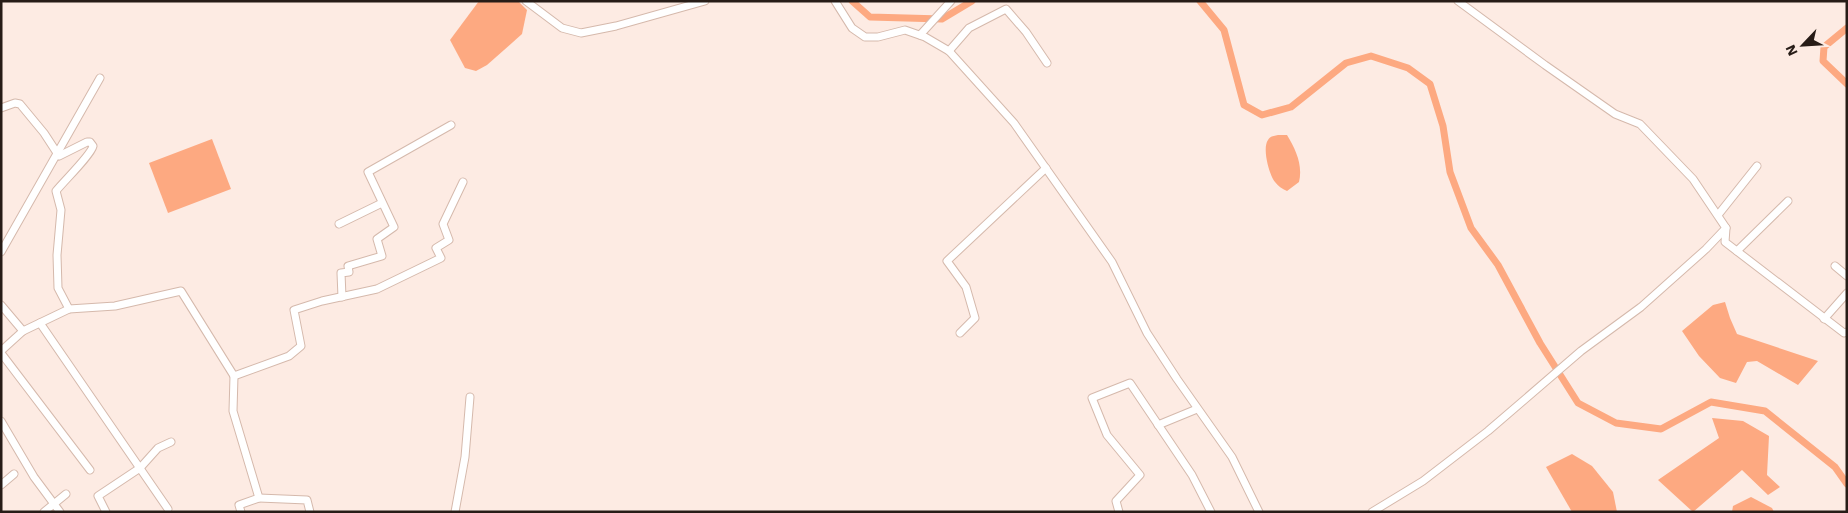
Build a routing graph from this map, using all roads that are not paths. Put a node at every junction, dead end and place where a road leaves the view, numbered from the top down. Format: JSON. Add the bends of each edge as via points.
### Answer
{"nodes":[{"id":1,"x":526,"y":1,"type":"edge"},
{"id":2,"x":705,"y":1,"type":"edge"},
{"id":3,"x":835,"y":1,"type":"edge"},
{"id":4,"x":1458,"y":1,"type":"edge"},
{"id":5,"x":949,"y":3,"type":"edge"},
{"id":6,"x":922,"y":33,"type":"junction"},
{"id":7,"x":949,"y":51,"type":"junction"},
{"id":8,"x":1047,"y":63,"type":"dead end"},
{"id":9,"x":100,"y":78,"type":"dead end"},
{"id":10,"x":1,"y":108,"type":"edge"},
{"id":11,"x":451,"y":125,"type":"dead end"},
{"id":12,"x":1757,"y":166,"type":"dead end"},
{"id":13,"x":1046,"y":168,"type":"junction"},
{"id":14,"x":463,"y":182,"type":"dead end"},
{"id":15,"x":1788,"y":201,"type":"dead end"},
{"id":16,"x":382,"y":203,"type":"junction"},
{"id":17,"x":1718,"y":215,"type":"junction"},
{"id":18,"x":339,"y":224,"type":"dead end"},
{"id":19,"x":1726,"y":228,"type":"junction"},
{"id":20,"x":1,"y":252,"type":"edge"},
{"id":21,"x":1737,"y":252,"type":"junction"},
{"id":22,"x":1835,"y":266,"type":"dead end"},
{"id":23,"x":1847,"y":276,"type":"edge"},
{"id":24,"x":1847,"y":293,"type":"edge"},
{"id":25,"x":342,"y":297,"type":"junction"},
{"id":26,"x":1,"y":305,"type":"edge"},
{"id":27,"x":69,"y":309,"type":"junction"},
{"id":28,"x":1824,"y":319,"type":"junction"},
{"id":29,"x":40,"y":323,"type":"junction"},
{"id":30,"x":23,"y":331,"type":"junction"},
{"id":31,"x":1847,"y":332,"type":"edge"},
{"id":32,"x":960,"y":333,"type":"dead end"},
{"id":33,"x":1,"y":352,"type":"edge"},
{"id":34,"x":234,"y":376,"type":"junction"},
{"id":35,"x":470,"y":398,"type":"dead end"},
{"id":36,"x":1197,"y":409,"type":"junction"},
{"id":37,"x":1,"y":421,"type":"edge"},
{"id":38,"x":1158,"y":425,"type":"junction"},
{"id":39,"x":171,"y":442,"type":"dead end"},
{"id":40,"x":140,"y":468,"type":"junction"},
{"id":41,"x":90,"y":470,"type":"dead end"},
{"id":42,"x":14,"y":474,"type":"dead end"},
{"id":43,"x":1,"y":484,"type":"edge"},
{"id":44,"x":66,"y":494,"type":"dead end"},
{"id":45,"x":259,"y":498,"type":"junction"},
{"id":46,"x":54,"y":504,"type":"junction"},
{"id":47,"x":168,"y":509,"type":"dead end"},
{"id":48,"x":44,"y":512,"type":"edge"},
{"id":49,"x":60,"y":512,"type":"edge"},
{"id":50,"x":106,"y":512,"type":"edge"},
{"id":51,"x":241,"y":512,"type":"edge"},
{"id":52,"x":310,"y":512,"type":"edge"},
{"id":53,"x":456,"y":512,"type":"edge"},
{"id":54,"x":1119,"y":512,"type":"edge"},
{"id":55,"x":1211,"y":512,"type":"edge"},
{"id":56,"x":1259,"y":512,"type":"edge"},
{"id":57,"x":1372,"y":512,"type":"edge"}],
"edges":[{"from":1,"to":2,"type":"street","via":[[562,28],[581,33]]},
{"from":3,"to":6,"type":"street","via":[[852,28],[865,37],[905,30]]},
{"from":4,"to":17,"type":"street","via":[[1615,114],[1640,124],[1693,179]]},
{"from":5,"to":6,"type":"street"},
{"from":6,"to":7,"type":"street"},
{"from":7,"to":8,"type":"street","via":[[969,28],[1006,9]]},
{"from":7,"to":13,"type":"street","via":[[1014,123]]},
{"from":9,"to":20,"type":"street"},
{"from":10,"to":27,"type":"street","via":[[20,104],[59,156],[87,142],[93,146],[92,152],[56,191],[61,210],[58,288]]},
{"from":11,"to":16,"type":"street","via":[[368,172]]},
{"from":12,"to":17,"type":"street"},
{"from":13,"to":32,"type":"street","via":[[947,261],[966,287],[975,318]]},
{"from":13,"to":36,"type":"street","via":[[1112,262],[1147,333]]},
{"from":14,"to":25,"type":"street","via":[[443,224],[449,240],[436,248],[441,258],[377,289]]},
{"from":15,"to":21,"type":"street"},
{"from":16,"to":18,"type":"street"},
{"from":16,"to":25,"type":"street","via":[[394,227],[377,240],[382,256],[348,266],[349,272],[341,274]]},
{"from":17,"to":19,"type":"street"},
{"from":19,"to":21,"type":"street","via":[[1725,242]]},
{"from":19,"to":57,"type":"street","via":[[1640,307],[1488,431],[1423,481]]},
{"from":21,"to":28,"type":"street"},
{"from":22,"to":23,"type":"street"},
{"from":24,"to":28,"type":"street"},
{"from":25,"to":34,"type":"street","via":[[294,310],[300,346],[289,356]]},
{"from":26,"to":30,"type":"street"},
{"from":27,"to":29,"type":"street"},
{"from":27,"to":34,"type":"street","via":[[115,306],[181,291]]},
{"from":28,"to":31,"type":"street"},
{"from":29,"to":30,"type":"street"},
{"from":29,"to":40,"type":"street"},
{"from":30,"to":33,"type":"street"},
{"from":33,"to":41,"type":"street"},
{"from":34,"to":45,"type":"street","via":[[233,411]]},
{"from":35,"to":53,"type":"street"},
{"from":36,"to":38,"type":"street"},
{"from":36,"to":56,"type":"street","via":[[1232,457]]},
{"from":37,"to":46,"type":"street"},
{"from":38,"to":54,"type":"street","via":[[1130,383],[1092,398],[1107,435],[1140,475],[1116,501]]},
{"from":38,"to":55,"type":"street","via":[[1192,475]]},
{"from":39,"to":40,"type":"street","via":[[158,448]]},
{"from":40,"to":47,"type":"street"},
{"from":40,"to":50,"type":"street","via":[[98,496]]},
{"from":42,"to":43,"type":"street"},
{"from":44,"to":46,"type":"street"},
{"from":45,"to":51,"type":"street","via":[[239,505]]},
{"from":45,"to":52,"type":"street","via":[[307,500]]},
{"from":46,"to":48,"type":"street"},
{"from":46,"to":49,"type":"street"}]}
